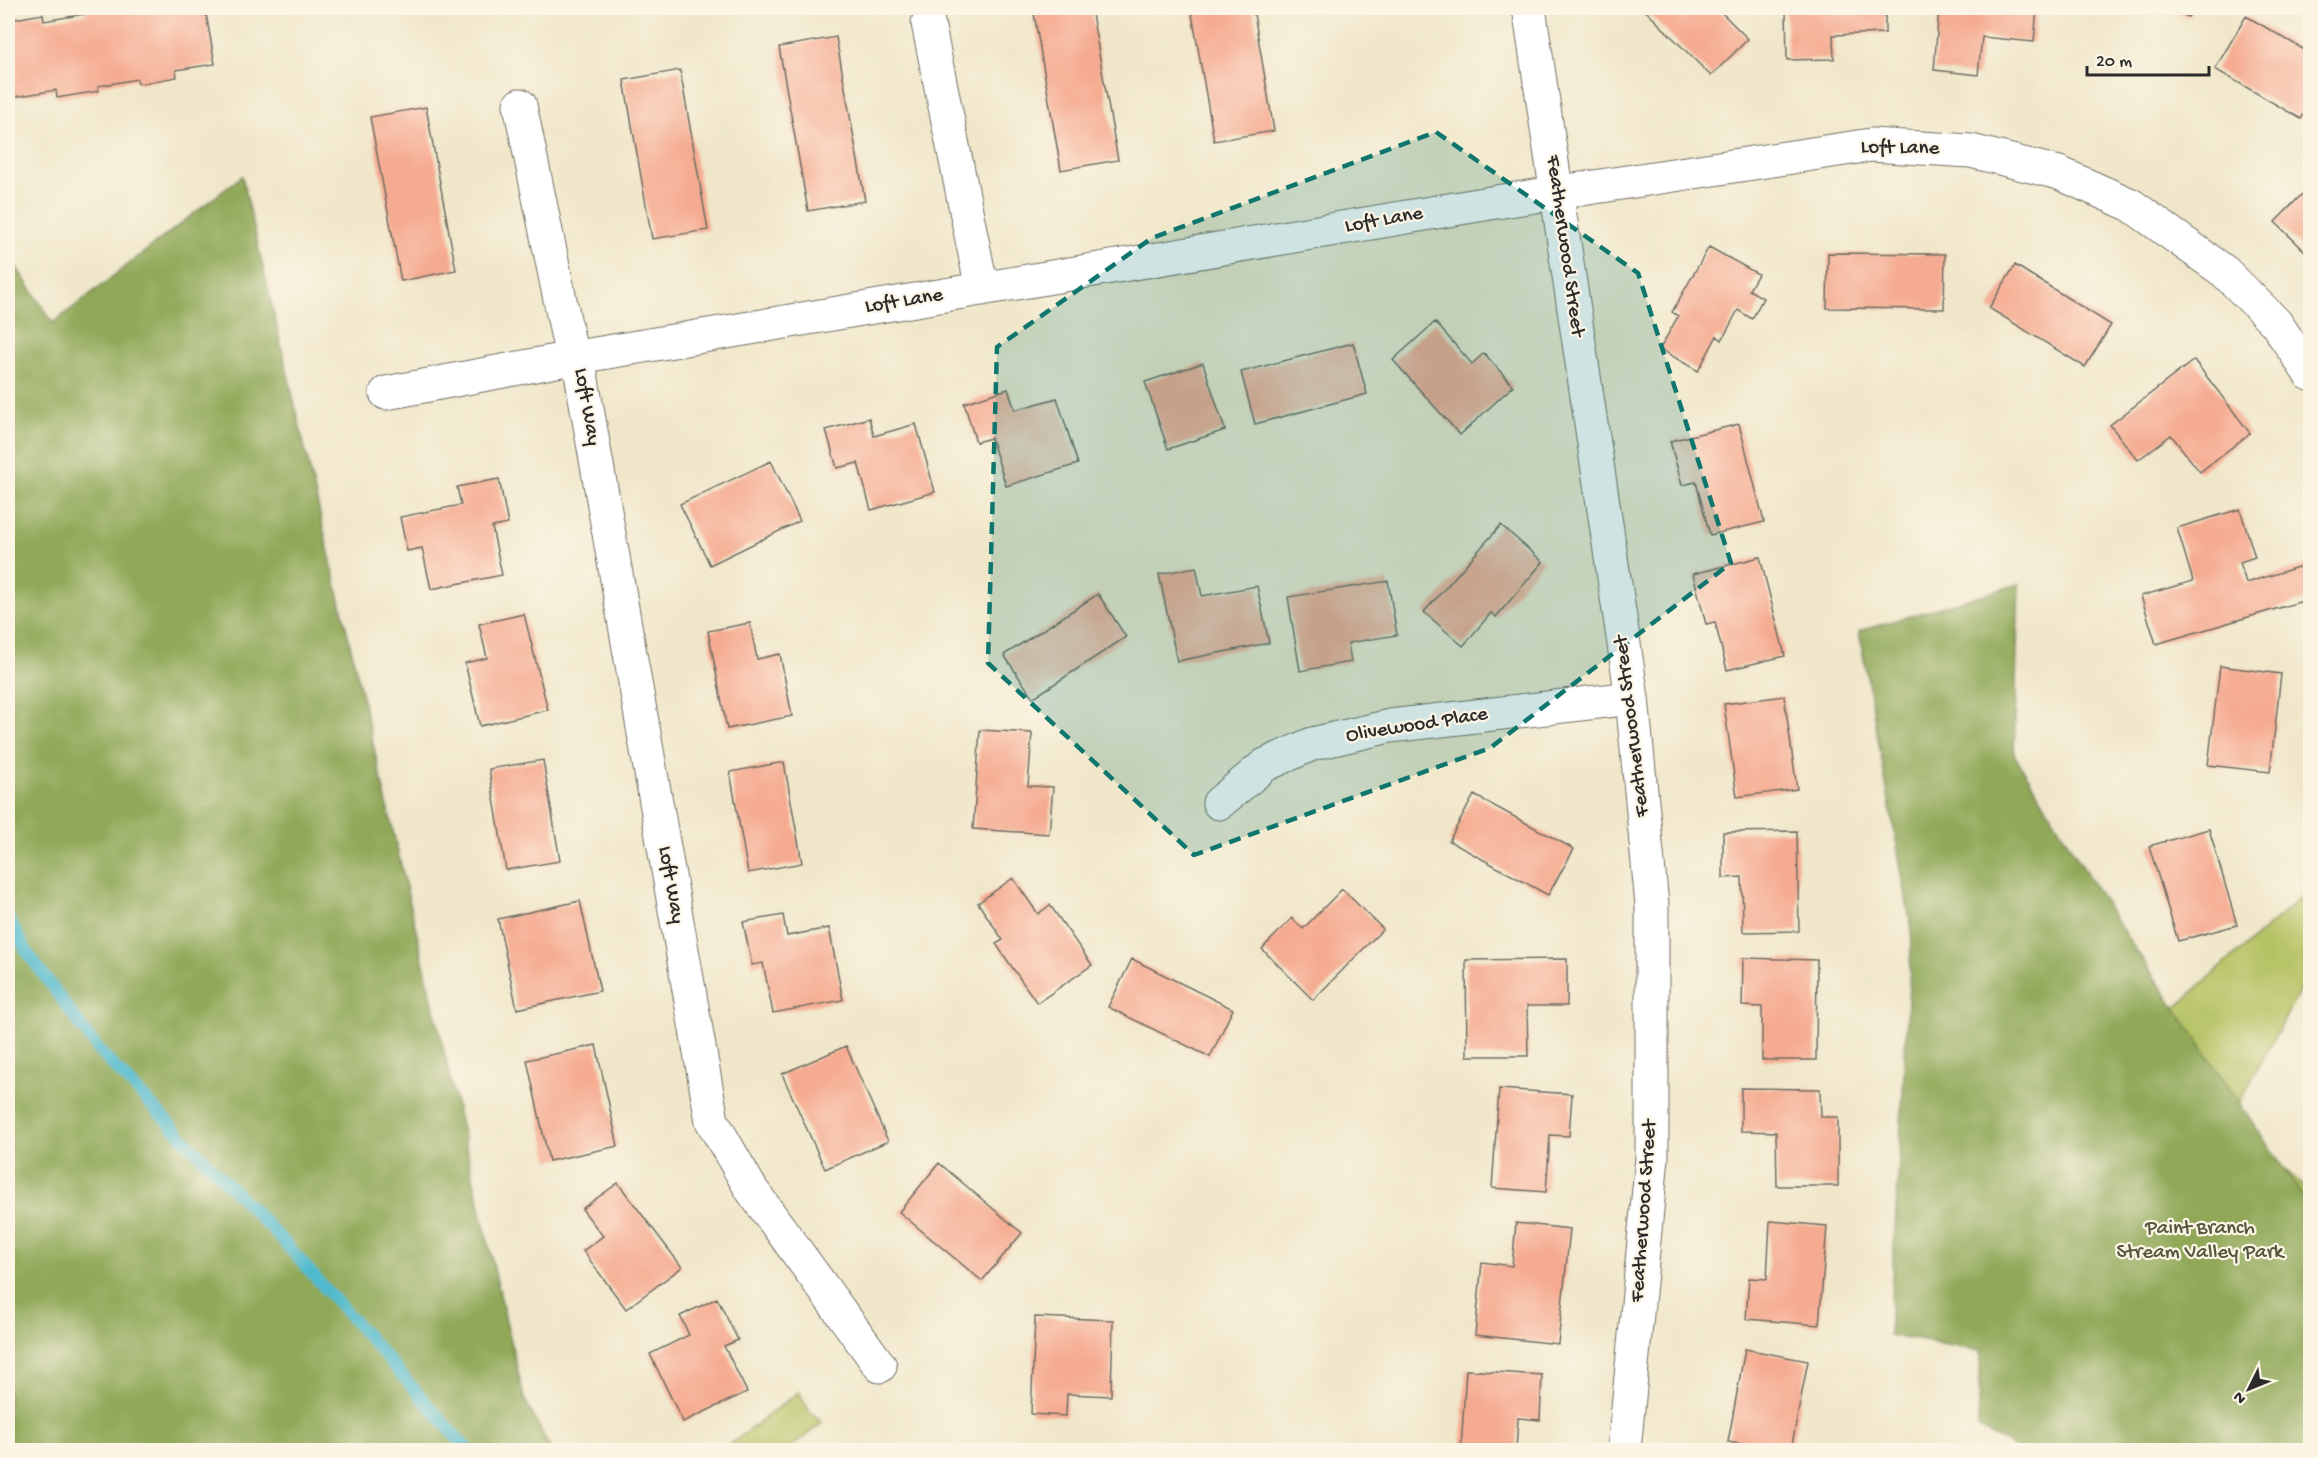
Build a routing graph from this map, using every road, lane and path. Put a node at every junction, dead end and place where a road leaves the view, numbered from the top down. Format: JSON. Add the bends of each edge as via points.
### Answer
{"nodes":[{"id":1,"x":1529,"y":8,"type":"edge"},
{"id":2,"x":928,"y":23,"type":"dead end"},
{"id":3,"x":520,"y":105,"type":"dead end"},
{"id":4,"x":1555,"y":193,"type":"junction"},
{"id":5,"x":982,"y":289,"type":"junction"},
{"id":6,"x":575,"y":357,"type":"junction"},
{"id":7,"x":2310,"y":374,"type":"edge"},
{"id":8,"x":386,"y":393,"type":"dead end"},
{"id":9,"x":1632,"y":698,"type":"junction"},
{"id":10,"x":1219,"y":803,"type":"dead end"},
{"id":11,"x":880,"y":1366,"type":"dead end"},
{"id":12,"x":1624,"y":1450,"type":"edge"}],
"edges":[{"from":1,"to":4,"type":"street","name":"Featherwood Street"},
{"from":2,"to":5,"type":"street"},
{"from":3,"to":6,"type":"street","name":"Loft Way"},
{"from":4,"to":5,"type":"street","name":"Loft Lane"},
{"from":4,"to":7,"type":"street","name":"Loft Lane","via":[[1871,146],[1971,151],[2059,173],[2131,205],[2225,272],[2276,323]]},
{"from":4,"to":9,"type":"street","name":"Featherwood Street"},
{"from":5,"to":6,"type":"street","name":"Loft Lane"},
{"from":6,"to":8,"type":"street","name":"Loft Lane"},
{"from":6,"to":11,"type":"street","name":"Loft Way","via":[[712,1121],[751,1190]]},
{"from":9,"to":10,"type":"street","name":"Olivewood Place","via":[[1390,726],[1312,744],[1265,765]]},
{"from":9,"to":12,"type":"street","name":"Featherwood Street","via":[[1652,904],[1652,1157]]}]}
